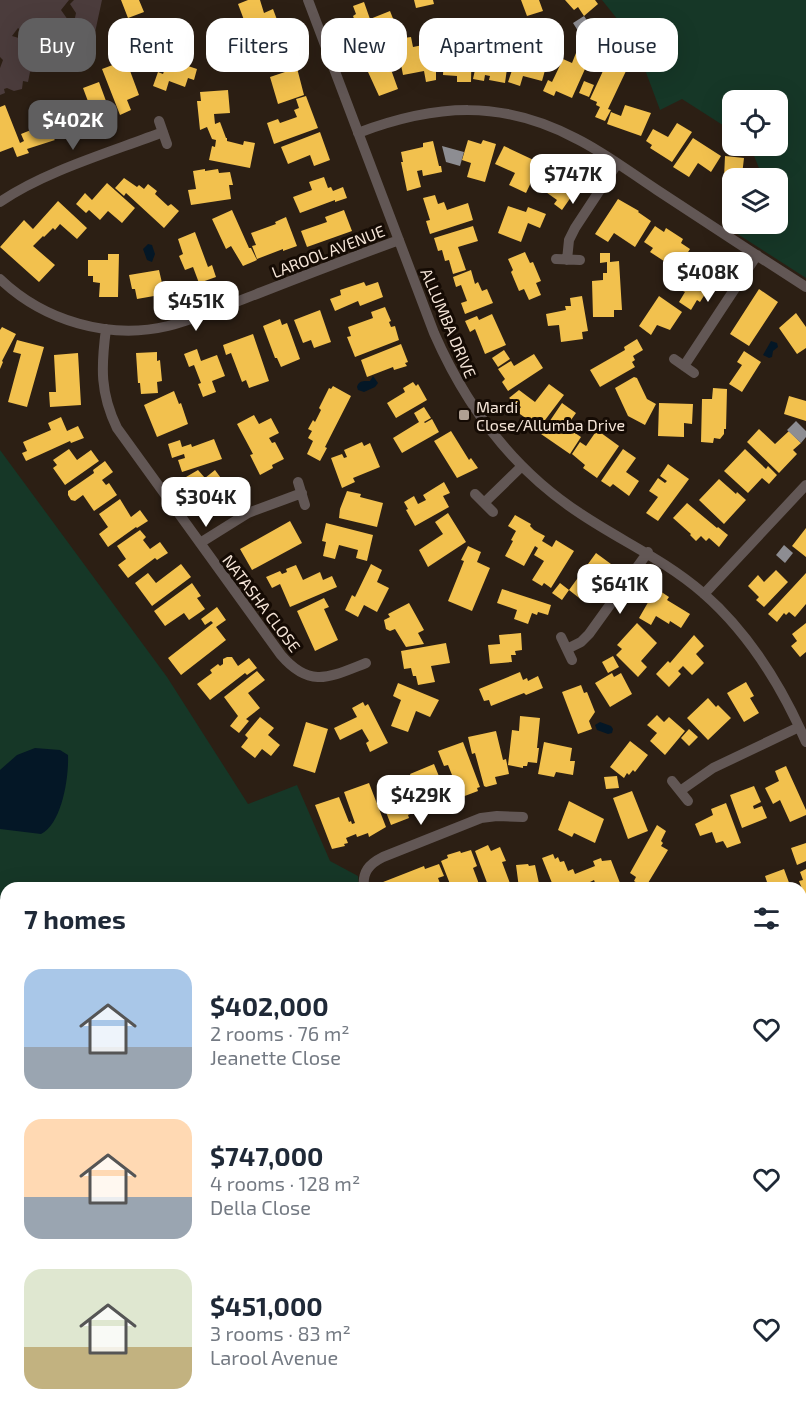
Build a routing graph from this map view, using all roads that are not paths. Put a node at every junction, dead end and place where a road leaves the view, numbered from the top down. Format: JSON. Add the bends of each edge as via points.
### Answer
{"nodes":[{"id":1,"x":308,"y":0,"type":"edge"},
{"id":2,"x":159,"y":121,"type":"dead end"},
{"id":3,"x":163,"y":132,"type":"junction"},
{"id":4,"x":358,"y":133,"type":"junction"},
{"id":5,"x":167,"y":144,"type":"dead end"},
{"id":6,"x":617,"y":164,"type":"junction"},
{"id":7,"x":0,"y":202,"type":"edge"},
{"id":8,"x":399,"y":240,"type":"junction"},
{"id":9,"x":757,"y":255,"type":"junction"},
{"id":10,"x":580,"y":260,"type":"dead end"},
{"id":11,"x":0,"y":279,"type":"edge"},
{"id":12,"x":806,"y":287,"type":"edge"},
{"id":13,"x":106,"y":329,"type":"junction"},
{"id":14,"x":674,"y":359,"type":"dead end"},
{"id":15,"x":684,"y":366,"type":"junction"},
{"id":16,"x":694,"y":373,"type":"dead end"},
{"id":17,"x":522,"y":466,"type":"junction"},
{"id":18,"x":298,"y":482,"type":"dead end"},
{"id":19,"x":806,"y":485,"type":"edge"},
{"id":20,"x":302,"y":493,"type":"junction"},
{"id":21,"x":476,"y":494,"type":"dead end"},
{"id":22,"x":484,"y":503,"type":"junction"},
{"id":23,"x":305,"y":505,"type":"dead end"},
{"id":24,"x":493,"y":512,"type":"dead end"},
{"id":25,"x":200,"y":543,"type":"junction"},
{"id":26,"x":648,"y":552,"type":"junction"},
{"id":27,"x":704,"y":594,"type":"junction"},
{"id":28,"x":561,"y":637,"type":"dead end"},
{"id":29,"x":366,"y":663,"type":"dead end"},
{"id":30,"x":799,"y":727,"type":"junction"},
{"id":31,"x":806,"y":742,"type":"edge"},
{"id":32,"x":672,"y":781,"type":"dead end"},
{"id":33,"x":680,"y":791,"type":"junction"},
{"id":34,"x":688,"y":801,"type":"dead end"},
{"id":35,"x":523,"y":817,"type":"dead end"},
{"id":36,"x":363,"y":882,"type":"edge"}],
"edges":[{"from":1,"to":4,"type":"street","name":"ALLUMBA DRIVE"},
{"from":2,"to":3,"type":"street"},
{"from":3,"to":5,"type":"street"},
{"from":3,"to":7,"type":"street","via":[[46,177]]},
{"from":4,"to":6,"type":"street","via":[[417,114],[485,110],[555,128]]},
{"from":4,"to":8,"type":"street","name":"ALLUMBA DRIVE"},
{"from":6,"to":9,"type":"street"},
{"from":6,"to":10,"type":"street","via":[[574,228],[561,260]]},
{"from":8,"to":13,"type":"street","name":"LAROOL AVENUE","via":[[185,321],[140,330]]},
{"from":8,"to":17,"type":"street","name":"ALLUMBA DRIVE","via":[[434,333],[457,381],[483,420]]},
{"from":9,"to":12,"type":"street"},
{"from":9,"to":15,"type":"street"},
{"from":11,"to":13,"type":"street","name":"LAROOL AVENUE","via":[[42,309],[75,323]]},
{"from":13,"to":25,"type":"street","name":"NATASHA CLOSE","via":[[101,370],[112,417]]},
{"from":14,"to":15,"type":"street"},
{"from":15,"to":16,"type":"street"},
{"from":17,"to":22,"type":"street"},
{"from":17,"to":26,"type":"street","name":"ALLUMBA DRIVE","via":[[582,515]]},
{"from":18,"to":20,"type":"street"},
{"from":19,"to":27,"type":"street"},
{"from":20,"to":23,"type":"street"},
{"from":20,"to":25,"type":"street","via":[[248,513]]},
{"from":21,"to":22,"type":"street"},
{"from":22,"to":24,"type":"street"},
{"from":25,"to":29,"type":"street","name":"NATASHA CLOSE","via":[[294,669],[316,678]]},
{"from":26,"to":27,"type":"street","name":"ALLUMBA DRIVE"},
{"from":26,"to":28,"type":"street","via":[[570,654]]},
{"from":27,"to":30,"type":"street","name":"ALLUMBA DRIVE","via":[[762,661]]},
{"from":30,"to":31,"type":"street","name":"ALLUMBA DRIVE"},
{"from":30,"to":33,"type":"street","via":[[713,768]]},
{"from":32,"to":33,"type":"street"},
{"from":33,"to":34,"type":"street"},
{"from":35,"to":36,"type":"street","via":[[481,818],[383,857],[371,863]]}]}
